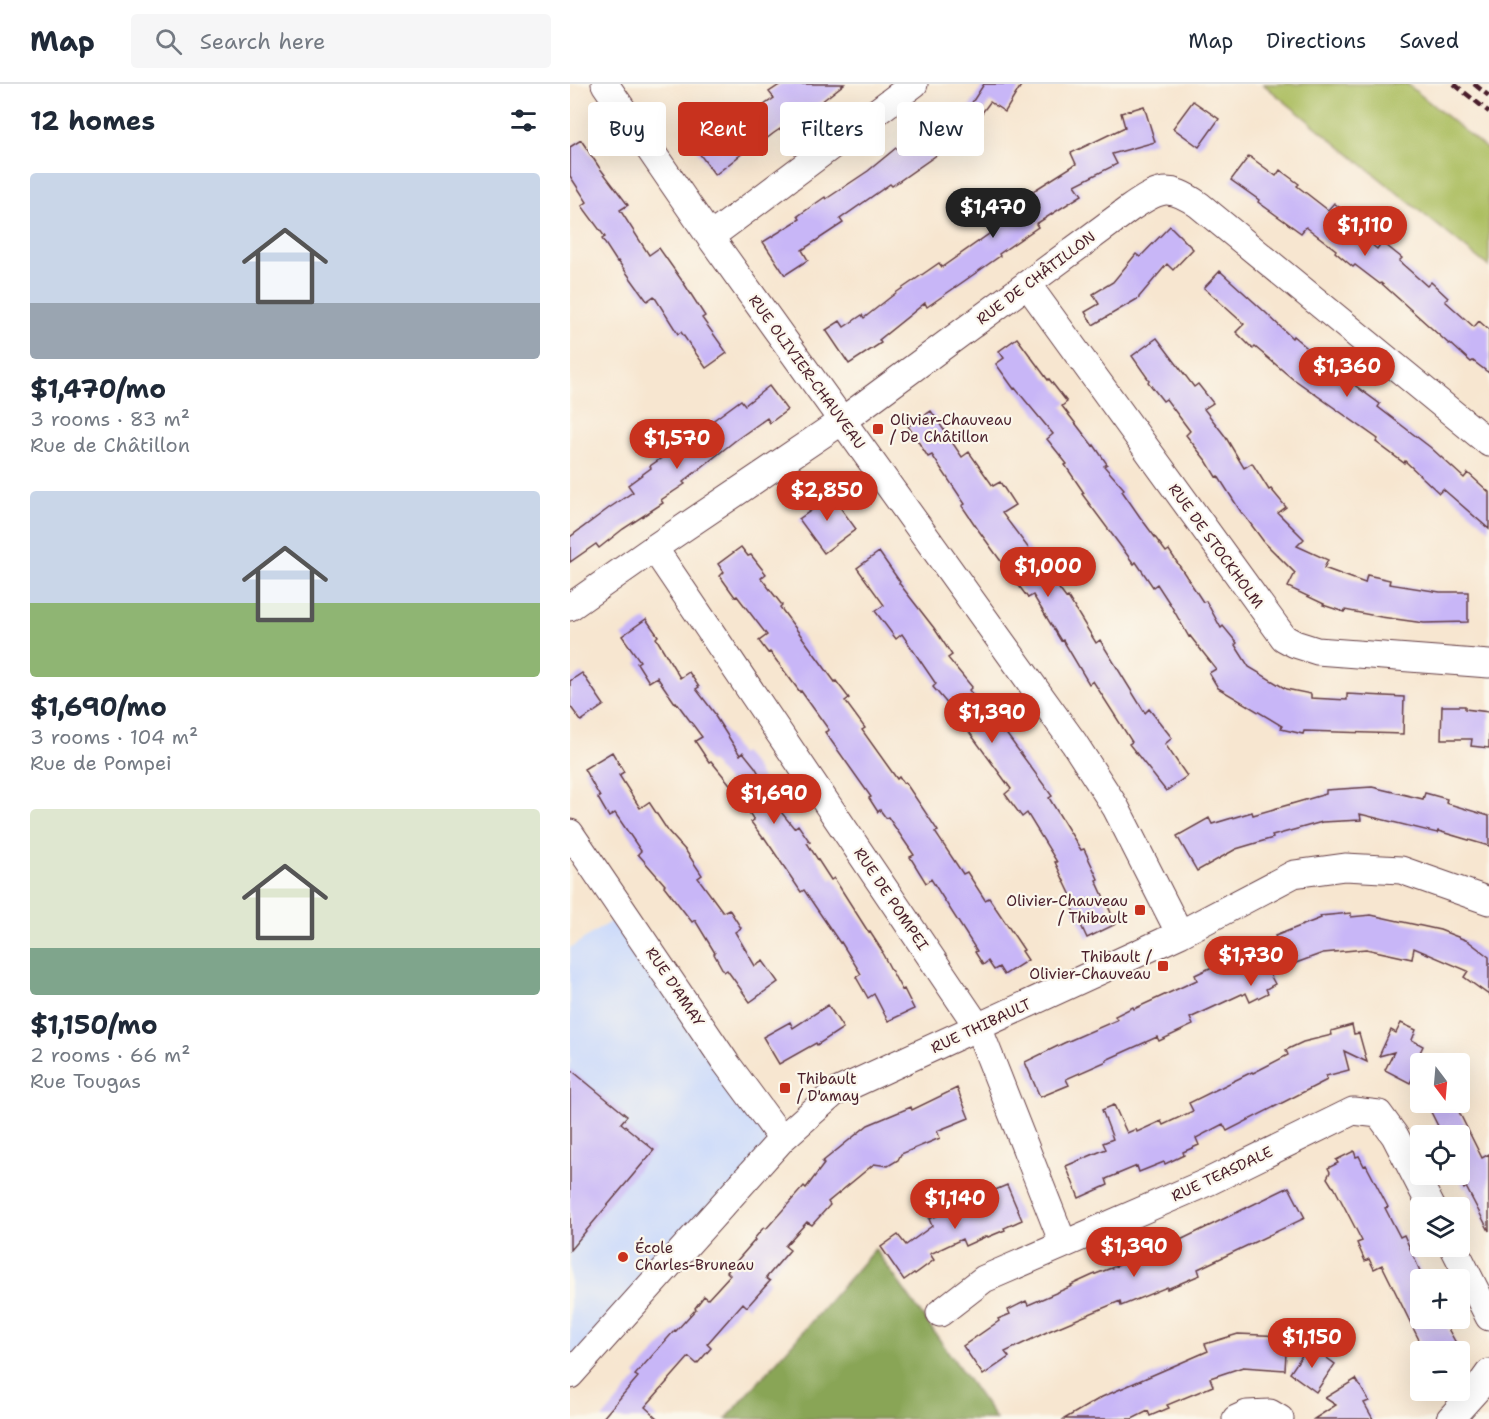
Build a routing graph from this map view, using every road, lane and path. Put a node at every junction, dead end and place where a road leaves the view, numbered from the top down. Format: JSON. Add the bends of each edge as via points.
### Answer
{"nodes":[{"id":1,"x":605,"y":84,"type":"edge"},
{"id":2,"x":914,"y":84,"type":"edge"},
{"id":3,"x":710,"y":237,"type":"junction"},
{"id":4,"x":1027,"y":284,"type":"junction"},
{"id":5,"x":842,"y":421,"type":"junction"},
{"id":6,"x":1489,"y":443,"type":"edge"},
{"id":7,"x":654,"y":548,"type":"junction"},
{"id":8,"x":570,"y":607,"type":"edge"},
{"id":9,"x":1489,"y":664,"type":"edge"},
{"id":10,"x":570,"y":833,"type":"edge"},
{"id":11,"x":1489,"y":901,"type":"edge"},
{"id":12,"x":1180,"y":934,"type":"junction"},
{"id":13,"x":978,"y":1028,"type":"junction"},
{"id":14,"x":782,"y":1139,"type":"junction"},
{"id":15,"x":1426,"y":1197,"type":"edge"},
{"id":16,"x":1062,"y":1244,"type":"junction"},
{"id":17,"x":1459,"y":1257,"type":"edge"},
{"id":18,"x":940,"y":1313,"type":"dead end"},
{"id":19,"x":1489,"y":1317,"type":"edge"},
{"id":20,"x":1489,"y":1373,"type":"edge"},
{"id":21,"x":570,"y":1375,"type":"edge"},
{"id":22,"x":1236,"y":1419,"type":"edge"},
{"id":23,"x":1280,"y":1419,"type":"edge"},
{"id":24,"x":1450,"y":1419,"type":"edge"}],
"edges":[{"from":1,"to":3,"type":"street","name":"RUE OLIVIER-CHAUVEAU"},
{"from":2,"to":3,"type":"street"},
{"from":3,"to":5,"type":"street","name":"RUE OLIVIER-CHAUVEAU"},
{"from":4,"to":5,"type":"street","name":"RUE DE CHÂTILLON"},
{"from":4,"to":6,"type":"street","name":"RUE DE CHÂTILLON","via":[[1145,198],[1165,191],[1177,192],[1199,205]]},
{"from":4,"to":9,"type":"street","name":"RUE DE STOCKHOLM","via":[[1284,638],[1317,651]]},
{"from":5,"to":7,"type":"street","name":"RUE DE CHÂTILLON"},
{"from":5,"to":12,"type":"street","name":"RUE OLIVIER-CHAUVEAU","via":[[1074,744],[1116,808]]},
{"from":7,"to":8,"type":"street","name":"RUE DE CHÂTILLON"},
{"from":7,"to":13,"type":"street","name":"RUE DE POMPEI"},
{"from":10,"to":14,"type":"street","name":"RUE D'AMAY"},
{"from":11,"to":12,"type":"street","name":"RUE THIBAULT","via":[[1401,870],[1345,867],[1294,874]]},
{"from":12,"to":13,"type":"street","name":"RUE THIBAULT"},
{"from":13,"to":14,"type":"street","name":"RUE THIBAULT","via":[[834,1093]]},
{"from":13,"to":16,"type":"street","name":"RUE DE POMPEI"},
{"from":14,"to":21,"type":"street","name":"RUE THIBAULT"},
{"from":15,"to":16,"type":"street","name":"RUE TEASDALE","via":[[1379,1114],[1353,1111],[1210,1181]]},
{"from":16,"to":18,"type":"street","name":"RUE TEASDALE","via":[[984,1279]]},
{"from":17,"to":19,"type":"street"},
{"from":20,"to":24,"type":"street"},
{"from":22,"to":23,"type":"street","via":[[1247,1414],[1270,1413]]}]}
